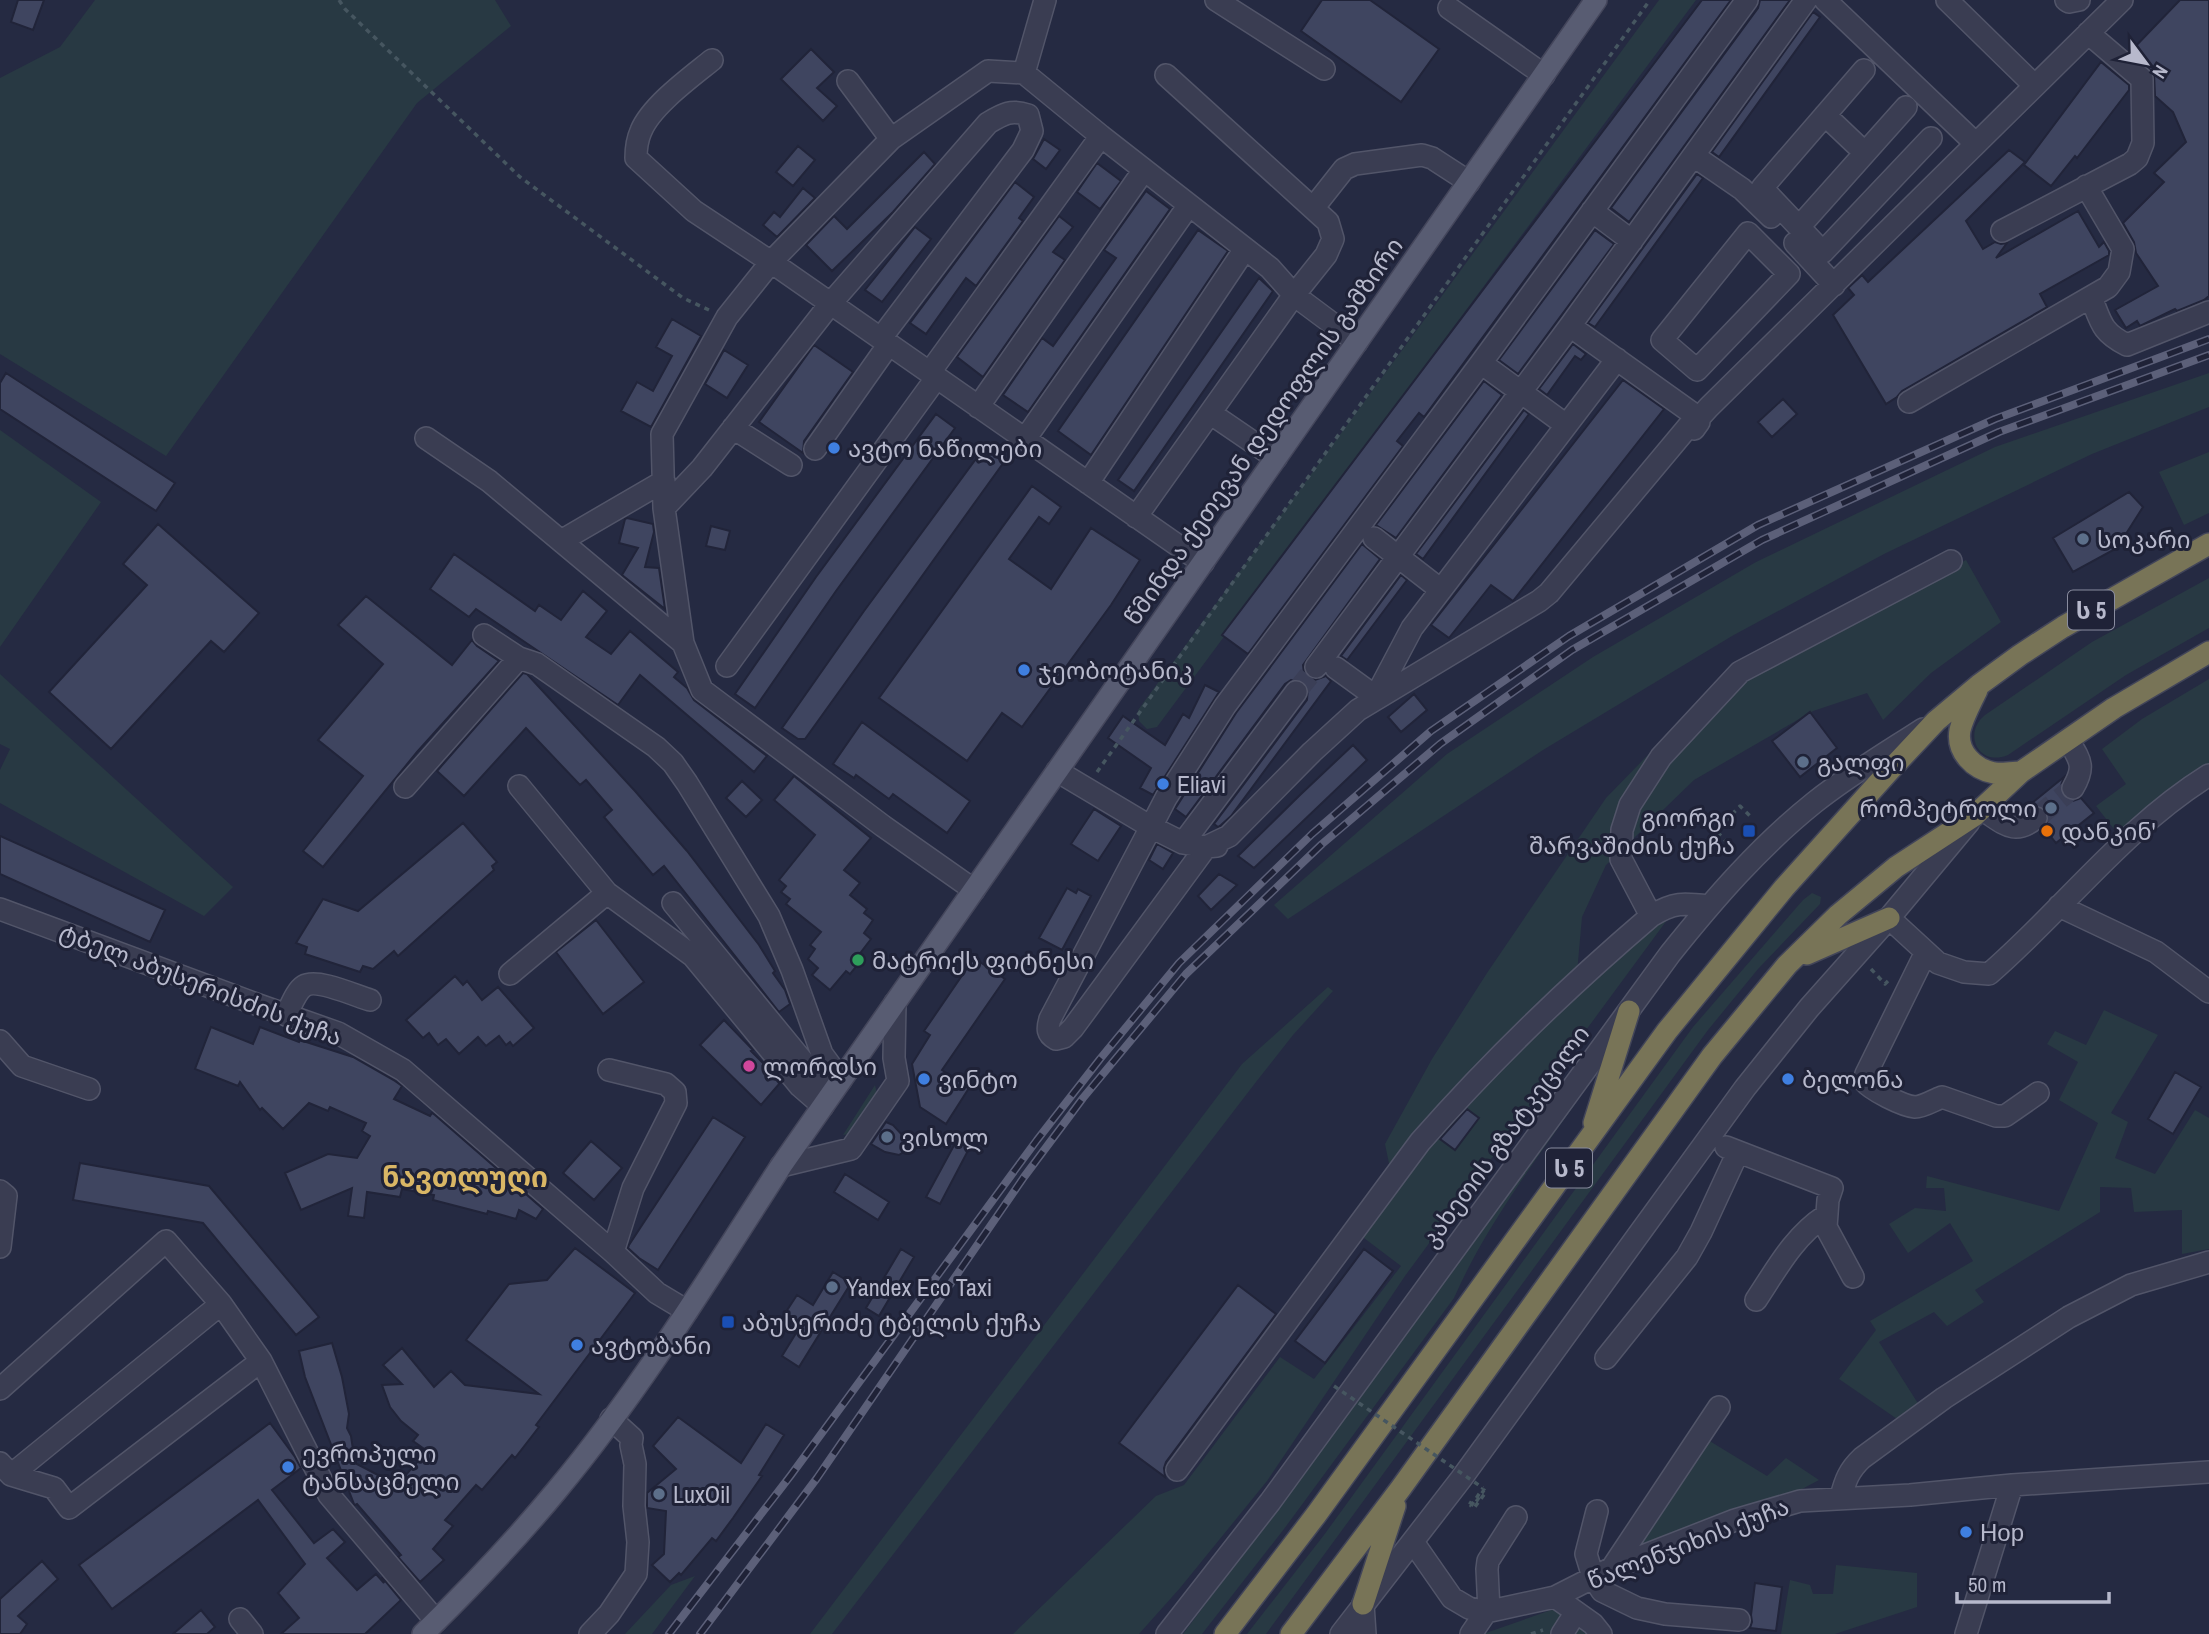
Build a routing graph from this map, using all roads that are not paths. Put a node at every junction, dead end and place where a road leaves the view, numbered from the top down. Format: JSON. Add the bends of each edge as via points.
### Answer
{"nodes":[{"id":1,"x":1045,"y":0,"type":"edge"},
{"id":2,"x":1216,"y":0,"type":"edge"},
{"id":3,"x":1747,"y":0,"type":"edge"},
{"id":4,"x":1806,"y":0,"type":"edge"},
{"id":5,"x":1825,"y":0,"type":"edge"},
{"id":6,"x":1947,"y":0,"type":"edge"},
{"id":7,"x":2066,"y":0,"type":"edge"},
{"id":8,"x":2079,"y":0,"type":"edge"},
{"id":9,"x":2122,"y":0,"type":"edge"},
{"id":10,"x":1591,"y":2,"type":"edge"},
{"id":11,"x":1449,"y":8,"type":"dead end"},
{"id":12,"x":2088,"y":33,"type":"junction"},
{"id":13,"x":712,"y":60,"type":"dead end"},
{"id":14,"x":1324,"y":69,"type":"dead end"},
{"id":15,"x":1864,"y":70,"type":"dead end"},
{"id":16,"x":1024,"y":73,"type":"junction"},
{"id":17,"x":1166,"y":75,"type":"dead end"},
{"id":18,"x":1544,"y":75,"type":"junction"},
{"id":19,"x":848,"y":80,"type":"dead end"},
{"id":20,"x":2034,"y":85,"type":"junction"},
{"id":21,"x":1906,"y":107,"type":"dead end"},
{"id":22,"x":1825,"y":116,"type":"junction"},
{"id":23,"x":1101,"y":136,"type":"junction"},
{"id":24,"x":1931,"y":138,"type":"dead end"},
{"id":25,"x":891,"y":139,"type":"junction"},
{"id":26,"x":1975,"y":143,"type":"junction"},
{"id":27,"x":1865,"y":153,"type":"junction"},
{"id":28,"x":1694,"y":156,"type":"junction"},
{"id":29,"x":1144,"y":170,"type":"junction"},
{"id":30,"x":1848,"y":172,"type":"junction"},
{"id":31,"x":1469,"y":182,"type":"junction"},
{"id":32,"x":2086,"y":187,"type":"junction"},
{"id":33,"x":1875,"y":197,"type":"junction"},
{"id":34,"x":1189,"y":205,"type":"junction"},
{"id":35,"x":1314,"y":207,"type":"junction"},
{"id":36,"x":1592,"y":211,"type":"junction"},
{"id":37,"x":1799,"y":227,"type":"junction"},
{"id":38,"x":2002,"y":231,"type":"dead end"},
{"id":39,"x":1632,"y":241,"type":"junction"},
{"id":40,"x":1809,"y":248,"type":"junction"},
{"id":41,"x":1245,"y":249,"type":"junction"},
{"id":42,"x":771,"y":262,"type":"junction"},
{"id":43,"x":1834,"y":285,"type":"junction"},
{"id":44,"x":1294,"y":295,"type":"junction"},
{"id":45,"x":2091,"y":297,"type":"junction"},
{"id":46,"x":831,"y":303,"type":"junction"},
{"id":47,"x":1757,"y":307,"type":"junction"},
{"id":48,"x":2209,"y":313,"type":"edge"},
{"id":49,"x":1570,"y":326,"type":"junction"},
{"id":50,"x":1783,"y":335,"type":"junction"},
{"id":51,"x":885,"y":341,"type":"junction"},
{"id":52,"x":1357,"y":342,"type":"junction"},
{"id":53,"x":1617,"y":359,"type":"junction"},
{"id":54,"x":1481,"y":363,"type":"junction"},
{"id":55,"x":933,"y":375,"type":"junction"},
{"id":56,"x":1521,"y":391,"type":"junction"},
{"id":57,"x":1909,"y":402,"type":"dead end"},
{"id":58,"x":978,"y":407,"type":"junction"},
{"id":59,"x":1210,"y":413,"type":"junction"},
{"id":60,"x":1698,"y":417,"type":"junction"},
{"id":61,"x":1566,"y":425,"type":"junction"},
{"id":62,"x":733,"y":428,"type":"junction"},
{"id":63,"x":426,"y":438,"type":"dead end"},
{"id":64,"x":1025,"y":439,"type":"junction"},
{"id":65,"x":815,"y":449,"type":"dead end"},
{"id":66,"x":1276,"y":458,"type":"junction"},
{"id":67,"x":791,"y":465,"type":"dead end"},
{"id":68,"x":664,"y":481,"type":"junction"},
{"id":69,"x":1088,"y":483,"type":"junction"},
{"id":70,"x":664,"y":508,"type":"junction"},
{"id":71,"x":1136,"y":517,"type":"junction"},
{"id":72,"x":1365,"y":532,"type":"junction"},
{"id":73,"x":561,"y":541,"type":"junction"},
{"id":74,"x":2209,"y":544,"type":"edge"},
{"id":75,"x":1397,"y":556,"type":"junction"},
{"id":76,"x":1951,"y":561,"type":"dead end"},
{"id":77,"x":1203,"y":563,"type":"junction"},
{"id":78,"x":1441,"y":590,"type":"junction"},
{"id":79,"x":484,"y":635,"type":"dead end"},
{"id":80,"x":683,"y":643,"type":"junction"},
{"id":81,"x":2209,"y":652,"type":"edge"},
{"id":82,"x":519,"y":658,"type":"junction"},
{"id":83,"x":727,"y":666,"type":"dead end"},
{"id":84,"x":1979,"y":685,"type":"junction"},
{"id":85,"x":1296,"y":692,"type":"tunnel mouth"},
{"id":86,"x":1376,"y":700,"type":"junction"},
{"id":87,"x":1936,"y":721,"type":"junction"},
{"id":88,"x":2068,"y":740,"type":"junction"},
{"id":89,"x":1057,"y":771,"type":"junction"},
{"id":90,"x":2021,"y":772,"type":"junction"},
{"id":91,"x":2209,"y":775,"type":"edge"},
{"id":92,"x":519,"y":786,"type":"dead end"},
{"id":93,"x":405,"y":787,"type":"dead end"},
{"id":94,"x":2074,"y":788,"type":"tunnel mouth"},
{"id":95,"x":1977,"y":813,"type":"junction"},
{"id":96,"x":2036,"y":818,"type":"tunnel mouth"},
{"id":97,"x":1151,"y":827,"type":"junction"},
{"id":98,"x":1183,"y":843,"type":"junction"},
{"id":99,"x":1206,"y":848,"type":"junction"},
{"id":100,"x":974,"y":890,"type":"junction"},
{"id":101,"x":607,"y":893,"type":"junction"},
{"id":102,"x":673,"y":904,"type":"dead end"},
{"id":103,"x":1709,"y":906,"type":"junction"},
{"id":104,"x":2059,"y":906,"type":"junction"},
{"id":105,"x":0,"y":909,"type":"edge"},
{"id":106,"x":1651,"y":916,"type":"junction"},
{"id":107,"x":1889,"y":918,"type":"junction"},
{"id":108,"x":1925,"y":954,"type":"junction"},
{"id":109,"x":1787,"y":965,"type":"junction"},
{"id":110,"x":510,"y":974,"type":"dead end"},
{"id":111,"x":2208,"y":988,"type":"edge"},
{"id":112,"x":370,"y":1000,"type":"dead end"},
{"id":113,"x":895,"y":1003,"type":"junction"},
{"id":114,"x":1629,"y":1011,"type":"junction"},
{"id":115,"x":286,"y":1015,"type":"junction"},
{"id":116,"x":0,"y":1041,"type":"edge"},
{"id":117,"x":609,"y":1070,"type":"dead end"},
{"id":118,"x":89,"y":1089,"type":"dead end"},
{"id":119,"x":832,"y":1092,"type":"junction"},
{"id":120,"x":2038,"y":1093,"type":"dead end"},
{"id":121,"x":1709,"y":1139,"type":"junction"},
{"id":122,"x":1588,"y":1142,"type":"junction"},
{"id":123,"x":1738,"y":1152,"type":"junction"},
{"id":124,"x":781,"y":1166,"type":"junction"},
{"id":125,"x":3,"y":1193,"type":"edge"},
{"id":126,"x":1825,"y":1216,"type":"junction"},
{"id":127,"x":0,"y":1247,"type":"edge"},
{"id":128,"x":613,"y":1252,"type":"junction"},
{"id":129,"x":2209,"y":1262,"type":"edge"},
{"id":130,"x":1853,"y":1277,"type":"dead end"},
{"id":131,"x":1755,"y":1300,"type":"dead end"},
{"id":132,"x":221,"y":1304,"type":"junction"},
{"id":133,"x":687,"y":1311,"type":"junction"},
{"id":134,"x":1606,"y":1359,"type":"dead end"},
{"id":135,"x":261,"y":1361,"type":"junction"},
{"id":136,"x":0,"y":1389,"type":"edge"},
{"id":137,"x":1719,"y":1407,"type":"dead end"},
{"id":138,"x":611,"y":1419,"type":"junction"},
{"id":139,"x":6,"y":1469,"type":"edge"},
{"id":140,"x":1177,"y":1470,"type":"dead end"},
{"id":141,"x":2209,"y":1472,"type":"edge"},
{"id":142,"x":2012,"y":1485,"type":"junction"},
{"id":143,"x":1401,"y":1488,"type":"junction"},
{"id":144,"x":1841,"y":1497,"type":"junction"},
{"id":145,"x":1597,"y":1511,"type":"dead end"},
{"id":146,"x":1516,"y":1517,"type":"dead end"},
{"id":147,"x":1413,"y":1542,"type":"junction"},
{"id":148,"x":1603,"y":1573,"type":"junction"},
{"id":149,"x":1555,"y":1597,"type":"junction"},
{"id":150,"x":1363,"y":1604,"type":"junction"},
{"id":151,"x":1488,"y":1611,"type":"junction"},
{"id":152,"x":1576,"y":1612,"type":"junction"},
{"id":153,"x":1739,"y":1620,"type":"dead end"},
{"id":154,"x":430,"y":1628,"type":"edge"},
{"id":155,"x":590,"y":1634,"type":"edge"},
{"id":156,"x":1167,"y":1634,"type":"edge"},
{"id":157,"x":1225,"y":1634,"type":"edge"},
{"id":158,"x":1291,"y":1634,"type":"edge"},
{"id":159,"x":1341,"y":1634,"type":"edge"},
{"id":160,"x":1365,"y":1634,"type":"edge"},
{"id":161,"x":1471,"y":1634,"type":"edge"},
{"id":162,"x":1562,"y":1634,"type":"edge"},
{"id":163,"x":1601,"y":1634,"type":"edge"},
{"id":164,"x":1966,"y":1634,"type":"edge"}],
"edges":[{"from":1,"to":16,"type":"street"},
{"from":2,"to":14,"type":"street"},
{"from":3,"to":36,"type":"street"},
{"from":4,"to":28,"type":"street"},
{"from":5,"to":26,"type":"street"},
{"from":6,"to":20,"type":"street"},
{"from":7,"to":8,"type":"street"},
{"from":9,"to":12,"type":"street"},
{"from":10,"to":18,"type":"main road","name":"წმინდა ქეთევან დედოფლის გამზირი"},
{"from":11,"to":18,"type":"street"},
{"from":12,"to":20,"type":"street"},
{"from":12,"to":32,"type":"street","via":[[2142,79],[2143,143],[2130,164]]},
{"from":13,"to":42,"type":"street","via":[[662,103],[642,128],[636,158],[694,211]]},
{"from":15,"to":22,"type":"street"},
{"from":16,"to":23,"type":"street"},
{"from":16,"to":25,"type":"street","via":[[988,71]]},
{"from":17,"to":35,"type":"street"},
{"from":18,"to":31,"type":"main road","name":"წმინდა ქეთევან დედოფლის გამზირი"},
{"from":19,"to":25,"type":"street"},
{"from":20,"to":26,"type":"street"},
{"from":21,"to":27,"type":"street"},
{"from":22,"to":27,"type":"street"},
{"from":22,"to":37,"type":"street","via":[[1762,188]]},
{"from":23,"to":29,"type":"street"},
{"from":23,"to":55,"type":"street"},
{"from":24,"to":33,"type":"street"},
{"from":25,"to":42,"type":"street"},
{"from":26,"to":43,"type":"street"},
{"from":27,"to":30,"type":"street"},
{"from":28,"to":39,"type":"street"},
{"from":28,"to":40,"type":"street"},
{"from":29,"to":34,"type":"street"},
{"from":29,"to":58,"type":"street"},
{"from":30,"to":33,"type":"street"},
{"from":30,"to":37,"type":"street"},
{"from":31,"to":35,"type":"street","via":[[1422,155],[1355,164],[1344,169]]},
{"from":31,"to":52,"type":"main road","name":"წმინდა ქეთევან დედოფლის გამზირი"},
{"from":32,"to":38,"type":"street"},
{"from":32,"to":45,"type":"street","via":[[2123,249],[2119,272],[2108,287]]},
{"from":33,"to":40,"type":"street","via":[[1823,252]]},
{"from":34,"to":41,"type":"street"},
{"from":34,"to":64,"type":"street"},
{"from":35,"to":44,"type":"street","via":[[1328,222],[1333,239]]},
{"from":36,"to":39,"type":"street"},
{"from":36,"to":54,"type":"street"},
{"from":37,"to":40,"type":"street"},
{"from":39,"to":49,"type":"street"},
{"from":40,"to":43,"type":"street"},
{"from":41,"to":44,"type":"street"},
{"from":41,"to":69,"type":"street"},
{"from":42,"to":46,"type":"street"},
{"from":42,"to":68,"type":"street","via":[[727,317],[662,434]]},
{"from":43,"to":50,"type":"street"},
{"from":44,"to":52,"type":"street"},
{"from":44,"to":59,"type":"street"},
{"from":45,"to":48,"type":"street","via":[[2109,335],[2127,345]]},
{"from":45,"to":57,"type":"street"},
{"from":46,"to":51,"type":"street"},
{"from":46,"to":51,"type":"street","via":[[988,122],[1016,111],[1028,115],[1032,131],[1023,150]]},
{"from":46,"to":62,"type":"street"},
{"from":47,"to":47,"type":"street","via":[[1697,370],[1662,340],[1748,233],[1789,274]]},
{"from":47,"to":50,"type":"street"},
{"from":49,"to":53,"type":"street"},
{"from":49,"to":56,"type":"street"},
{"from":50,"to":60,"type":"street"},
{"from":51,"to":55,"type":"street"},
{"from":51,"to":65,"type":"street"},
{"from":52,"to":66,"type":"main road","name":"წმინდა ქეთევან დედოფლის გამზირი"},
{"from":53,"to":60,"type":"street"},
{"from":53,"to":61,"type":"street"},
{"from":54,"to":56,"type":"street"},
{"from":54,"to":72,"type":"street"},
{"from":55,"to":58,"type":"street"},
{"from":55,"to":83,"type":"street"},
{"from":56,"to":61,"type":"street"},
{"from":56,"to":75,"type":"street"},
{"from":58,"to":64,"type":"street"},
{"from":59,"to":66,"type":"street"},
{"from":59,"to":71,"type":"street"},
{"from":60,"to":86,"type":"street","via":[[1699,422],[1555,595],[1513,624]]},
{"from":61,"to":78,"type":"street"},
{"from":62,"to":67,"type":"street"},
{"from":62,"to":70,"type":"street"},
{"from":63,"to":73,"type":"street","via":[[489,481]]},
{"from":64,"to":69,"type":"street"},
{"from":66,"to":77,"type":"main road","name":"წმინდა ქეთევან დედოფლის გამზირი"},
{"from":68,"to":70,"type":"street"},
{"from":68,"to":73,"type":"street"},
{"from":69,"to":71,"type":"street"},
{"from":70,"to":80,"type":"street"},
{"from":71,"to":77,"type":"street"},
{"from":72,"to":75,"type":"street"},
{"from":72,"to":97,"type":"street","via":[[1225,706]]},
{"from":73,"to":80,"type":"street"},
{"from":74,"to":84,"type":"highway","name":"კახეთის გზატკეცილი","number":"ს 5","via":[[2063,627]]},
{"from":75,"to":78,"type":"street"},
{"from":75,"to":86,"type":"street","via":[[1326,667]]},
{"from":76,"to":106,"type":"street","via":[[1740,673],[1661,757],[1630,805],[1622,830],[1621,859]]},
{"from":77,"to":89,"type":"main road","name":"წმინდა ქეთევან დედოფლის გამზირი"},
{"from":78,"to":86,"type":"street","via":[[1412,628]]},
{"from":79,"to":82,"type":"street"},
{"from":80,"to":100,"type":"street","via":[[702,690]]},
{"from":81,"to":88,"type":"highway","number":"ს 5"},
{"from":82,"to":93,"type":"street"},
{"from":82,"to":119,"type":"street","via":[[537,664],[673,762],[769,916]]},
{"from":84,"to":87,"type":"highway","name":"კახეთის გზატკეცილი","number":"ს 5"},
{"from":84,"to":90,"type":"highway","via":[[1959,744],[1966,757],[1982,769]]},
{"from":85,"to":98,"type":"street"},
{"from":86,"to":99,"type":"street","via":[[1232,841]]},
{"from":87,"to":103,"type":"street","name":"კახეთის გზატკეცილი","via":[[1815,802]]},
{"from":87,"to":122,"type":"highway","name":"კახეთის გზატკეცილი","number":"ს 5","via":[[1716,969]]},
{"from":88,"to":90,"type":"highway","number":"ს 5"},
{"from":88,"to":94,"type":"street","via":[[2080,759],[2082,774]]},
{"from":89,"to":97,"type":"street"},
{"from":89,"to":100,"type":"main road","name":"წმინდა ქეთევან დედოფლის გამზირი"},
{"from":90,"to":95,"type":"highway","number":"ს 5"},
{"from":91,"to":104,"type":"street","via":[[2128,837]]},
{"from":92,"to":101,"type":"street"},
{"from":95,"to":96,"type":"street","via":[[2013,828]]},
{"from":95,"to":107,"type":"street"},
{"from":95,"to":109,"type":"highway","number":"ს 5","via":[[1896,867]]},
{"from":97,"to":98,"type":"street"},
{"from":97,"to":99,"type":"street","via":[[1050,1019],[1047,1029],[1056,1039],[1073,1028]]},
{"from":98,"to":99,"type":"street"},
{"from":100,"to":113,"type":"main road","name":"წმინდა ქეთევან დედოფლის გამზირი"},
{"from":101,"to":110,"type":"street"},
{"from":101,"to":119,"type":"street","via":[[693,956],[800,1086]]},
{"from":102,"to":119,"type":"street"},
{"from":103,"to":106,"type":"street","via":[[1669,905]]},
{"from":103,"to":114,"type":"street","name":"კახეთის გზატკეცილი"},
{"from":104,"to":108,"type":"street","via":[[1989,974],[1964,972]]},
{"from":104,"to":111,"type":"street","via":[[2156,951]]},
{"from":105,"to":115,"type":"street","name":"ტბელ აბუსერისძის ქუჩა"},
{"from":106,"to":140,"type":"street","via":[[1532,1024],[1420,1142]]},
{"from":107,"to":108,"type":"street"},
{"from":107,"to":109,"type":"highway"},
{"from":107,"to":121,"type":"street","via":[[1780,1043]]},
{"from":108,"to":120,"type":"street","via":[[1866,1074],[1869,1088],[1907,1105],[1920,1106],[1942,1097],[1996,1116],[2005,1116]]},
{"from":109,"to":143,"type":"highway","number":"ს 5","via":[[1712,1056]]},
{"from":112,"to":115,"type":"street","via":[[307,984]]},
{"from":113,"to":119,"type":"main road","name":"წმინდა ქეთევან დედოფლის გამზირი"},
{"from":113,"to":124,"type":"street","via":[[898,1081],[851,1149]]},
{"from":114,"to":122,"type":"highway"},
{"from":114,"to":156,"type":"street","name":"კახეთის გზატკეცილი","via":[[1270,1502]]},
{"from":115,"to":128,"type":"street","name":"ტბელ აბუსერისძის ქუჩა","via":[[338,1032],[402,1070]]},
{"from":116,"to":118,"type":"street","via":[[22,1066]]},
{"from":117,"to":128,"type":"street","via":[[666,1084],[675,1093],[676,1103],[633,1188]]},
{"from":119,"to":124,"type":"main road","name":"წმინდა ქეთევან დედოფლის გამზირი"},
{"from":121,"to":123,"type":"street"},
{"from":121,"to":147,"type":"street"},
{"from":122,"to":157,"type":"highway","name":"კახეთის გზატკეცილი","number":"ს 5"},
{"from":123,"to":126,"type":"street","via":[[1832,1188]]},
{"from":123,"to":134,"type":"street","via":[[1687,1256]]},
{"from":124,"to":133,"type":"main road","name":"წმინდა ქეთევან დედოფლის გამზირი"},
{"from":125,"to":127,"type":"street"},
{"from":126,"to":130,"type":"street","via":[[1826,1227]]},
{"from":126,"to":131,"type":"street","via":[[1790,1248]]},
{"from":128,"to":133,"type":"street","name":"ტბელ აბუსერისძის ქუჩა","via":[[657,1293]]},
{"from":129,"to":144,"type":"street","via":[[2131,1285],[2069,1317],[1862,1458],[1845,1480]]},
{"from":132,"to":135,"type":"street"},
{"from":132,"to":136,"type":"street","via":[[166,1241]]},
{"from":132,"to":139,"type":"street"},
{"from":133,"to":138,"type":"main road","name":"წმინდა ქეთევან დედოფლის გამზირი"},
{"from":135,"to":139,"type":"street","via":[[69,1508],[54,1488]]},
{"from":135,"to":154,"type":"street","via":[[329,1495],[418,1599]]},
{"from":137,"to":148,"type":"street"},
{"from":138,"to":154,"type":"main road","name":"წმინდა ქეთევან დედოფლის გამზირი","via":[[558,1489]]},
{"from":138,"to":155,"type":"street","via":[[632,1438],[636,1574]]},
{"from":141,"to":142,"type":"street","name":"წალენჯიხის ქუჩა"},
{"from":142,"to":144,"type":"street","name":"წალენჯიხის ქუჩა"},
{"from":142,"to":164,"type":"street"},
{"from":143,"to":150,"type":"highway"},
{"from":143,"to":158,"type":"highway","number":"ს 5"},
{"from":144,"to":148,"type":"street","name":"წალენჯიხის ქუჩა","via":[[1800,1501],[1735,1520]]},
{"from":145,"to":148,"type":"street","via":[[1586,1554]]},
{"from":146,"to":151,"type":"street","via":[[1488,1561]]},
{"from":147,"to":150,"type":"street"},
{"from":147,"to":151,"type":"street","via":[[1451,1598]]},
{"from":148,"to":149,"type":"street","name":"წალენჯიხის ქუჩა"},
{"from":148,"to":153,"type":"street","via":[[1602,1591],[1637,1608]]},
{"from":149,"to":151,"type":"street","name":"წალენჯიხის ქუჩა"},
{"from":149,"to":152,"type":"street"},
{"from":150,"to":159,"type":"street"},
{"from":150,"to":160,"type":"street"},
{"from":151,"to":161,"type":"street"},
{"from":152,"to":162,"type":"street"},
{"from":152,"to":163,"type":"street"}]}
